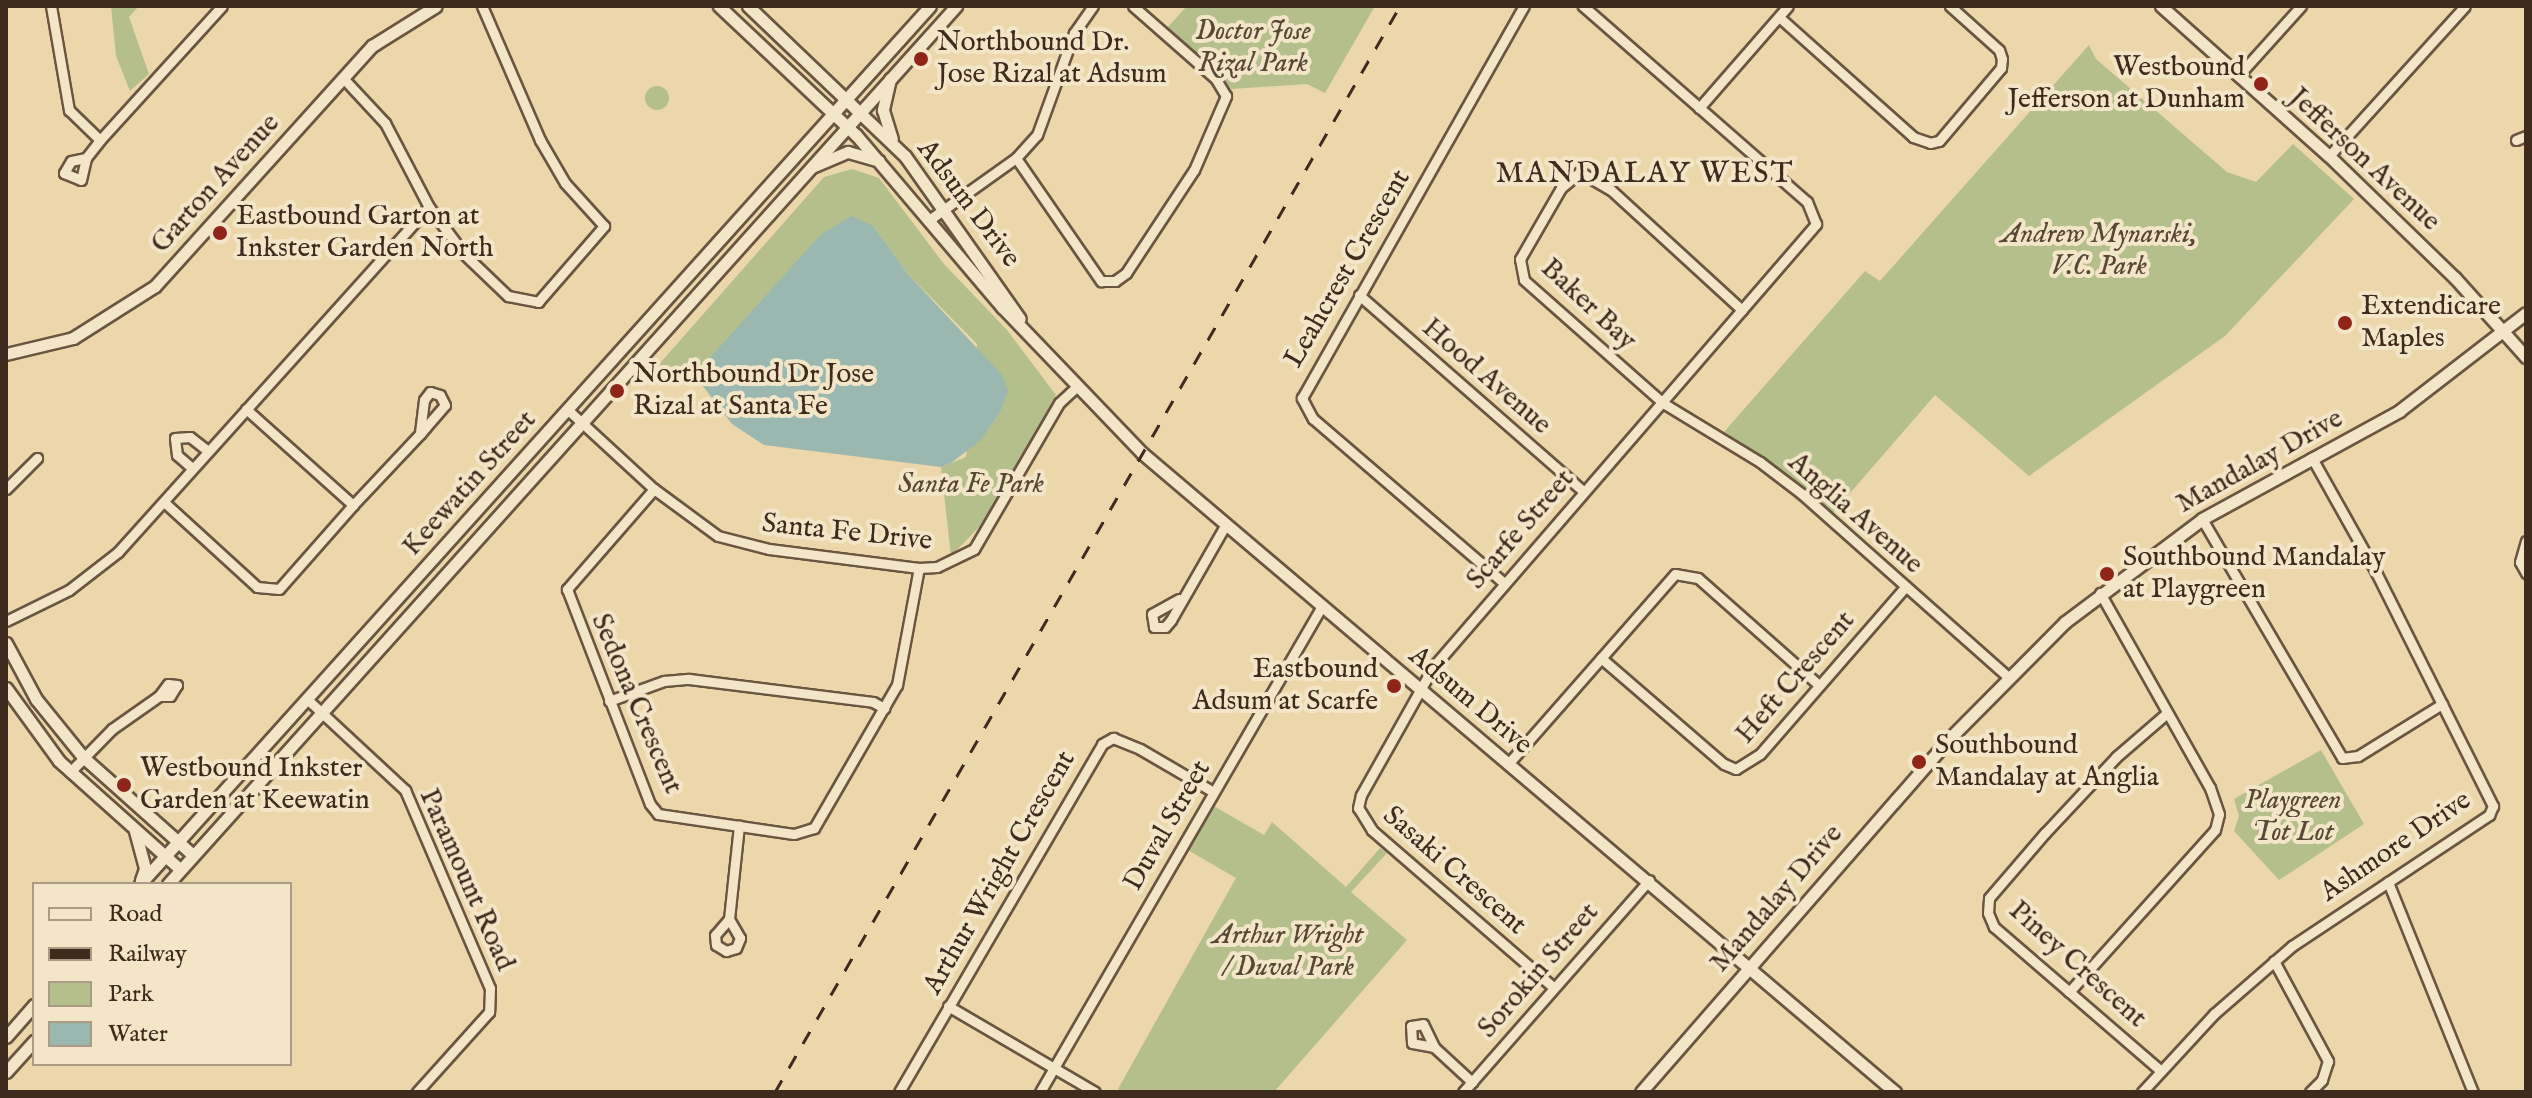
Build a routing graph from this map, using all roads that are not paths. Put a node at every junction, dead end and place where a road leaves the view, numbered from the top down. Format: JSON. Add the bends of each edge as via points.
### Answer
{"nodes":[{"id":1,"x":51,"y":6,"type":"edge"},
{"id":2,"x":222,"y":6,"type":"edge"},
{"id":3,"x":436,"y":6,"type":"edge"},
{"id":4,"x":482,"y":6,"type":"edge"},
{"id":5,"x":719,"y":6,"type":"edge"},
{"id":6,"x":748,"y":6,"type":"edge"},
{"id":7,"x":930,"y":6,"type":"edge"},
{"id":8,"x":956,"y":6,"type":"edge"},
{"id":9,"x":1093,"y":6,"type":"edge"},
{"id":10,"x":1133,"y":6,"type":"edge"},
{"id":11,"x":1524,"y":6,"type":"edge"},
{"id":12,"x":1583,"y":6,"type":"edge"},
{"id":13,"x":1788,"y":6,"type":"edge"},
{"id":14,"x":1950,"y":6,"type":"edge"},
{"id":15,"x":2161,"y":6,"type":"edge"},
{"id":16,"x":2301,"y":6,"type":"edge"},
{"id":17,"x":2465,"y":6,"type":"edge"},
{"id":18,"x":1779,"y":17,"type":"junction"},
{"id":19,"x":891,"y":76,"type":"junction"},
{"id":20,"x":2238,"y":76,"type":"junction"},
{"id":21,"x":343,"y":78,"type":"junction"},
{"id":22,"x":849,"y":98,"type":"junction"},
{"id":23,"x":1699,"y":108,"type":"junction"},
{"id":24,"x":861,"y":110,"type":"junction"},
{"id":25,"x":834,"y":115,"type":"junction"},
{"id":26,"x":846,"y":126,"type":"junction"},
{"id":27,"x":100,"y":140,"type":"junction"},
{"id":28,"x":896,"y":147,"type":"junction"},
{"id":29,"x":2329,"y":156,"type":"junction"},
{"id":30,"x":86,"y":158,"type":"dead end"},
{"id":31,"x":1016,"y":158,"type":"junction"},
{"id":32,"x":883,"y":163,"type":"junction"},
{"id":33,"x":807,"y":170,"type":"junction"},
{"id":34,"x":429,"y":207,"type":"junction"},
{"id":35,"x":946,"y":207,"type":"junction"},
{"id":36,"x":929,"y":220,"type":"junction"},
{"id":37,"x":1359,"y":295,"type":"junction"},
{"id":38,"x":1742,"y":310,"type":"junction"},
{"id":39,"x":2526,"y":313,"type":"edge"},
{"id":40,"x":2504,"y":332,"type":"junction"},
{"id":41,"x":1029,"y":333,"type":"junction"},
{"id":42,"x":6,"y":354,"type":"edge"},
{"id":43,"x":2526,"y":357,"type":"edge"},
{"id":44,"x":1075,"y":388,"type":"junction"},
{"id":45,"x":1663,"y":403,"type":"junction"},
{"id":46,"x":246,"y":409,"type":"junction"},
{"id":47,"x":568,"y":410,"type":"junction"},
{"id":48,"x":583,"y":423,"type":"junction"},
{"id":49,"x":420,"y":434,"type":"dead end"},
{"id":50,"x":208,"y":451,"type":"junction"},
{"id":51,"x":37,"y":458,"type":"dead end"},
{"id":52,"x":2312,"y":458,"type":"junction"},
{"id":53,"x":192,"y":468,"type":"junction"},
{"id":54,"x":6,"y":489,"type":"edge"},
{"id":55,"x":654,"y":489,"type":"junction"},
{"id":56,"x":1584,"y":492,"type":"junction"},
{"id":57,"x":164,"y":502,"type":"junction"},
{"id":58,"x":353,"y":505,"type":"junction"},
{"id":59,"x":2202,"y":519,"type":"junction"},
{"id":60,"x":1226,"y":524,"type":"junction"},
{"id":61,"x":2526,"y":541,"type":"edge"},
{"id":62,"x":919,"y":568,"type":"junction"},
{"id":63,"x":2526,"y":573,"type":"edge"},
{"id":64,"x":1504,"y":583,"type":"junction"},
{"id":65,"x":1905,"y":587,"type":"junction"},
{"id":66,"x":2100,"y":593,"type":"junction"},
{"id":67,"x":1179,"y":599,"type":"dead end"},
{"id":68,"x":1322,"y":606,"type":"junction"},
{"id":69,"x":6,"y":621,"type":"edge"},
{"id":70,"x":6,"y":643,"type":"edge"},
{"id":71,"x":1601,"y":658,"type":"junction"},
{"id":72,"x":2007,"y":676,"type":"junction"},
{"id":73,"x":1818,"y":684,"type":"junction"},
{"id":74,"x":6,"y":688,"type":"edge"},
{"id":75,"x":1420,"y":692,"type":"junction"},
{"id":76,"x":159,"y":696,"type":"dead end"},
{"id":77,"x":307,"y":699,"type":"junction"},
{"id":78,"x":609,"y":701,"type":"junction"},
{"id":79,"x":2442,"y":704,"type":"junction"},
{"id":80,"x":884,"y":708,"type":"junction"},
{"id":81,"x":321,"y":712,"type":"junction"},
{"id":82,"x":2167,"y":713,"type":"junction"},
{"id":83,"x":83,"y":757,"type":"junction"},
{"id":84,"x":1508,"y":764,"type":"junction"},
{"id":85,"x":70,"y":772,"type":"junction"},
{"id":86,"x":1212,"y":791,"type":"junction"},
{"id":87,"x":739,"y":826,"type":"junction"},
{"id":88,"x":135,"y":830,"type":"junction"},
{"id":89,"x":178,"y":843,"type":"junction"},
{"id":90,"x":193,"y":855,"type":"junction"},
{"id":91,"x":165,"y":856,"type":"junction"},
{"id":92,"x":180,"y":869,"type":"junction"},
{"id":93,"x":1649,"y":880,"type":"junction"},
{"id":94,"x":141,"y":882,"type":"edge"},
{"id":95,"x":142,"y":882,"type":"edge"},
{"id":96,"x":170,"y":882,"type":"edge"},
{"id":97,"x":2388,"y":882,"type":"junction"},
{"id":98,"x":729,"y":919,"type":"dead end"},
{"id":99,"x":2274,"y":961,"type":"junction"},
{"id":100,"x":1751,"y":966,"type":"junction"},
{"id":101,"x":1553,"y":987,"type":"junction"},
{"id":102,"x":2069,"y":992,"type":"junction"},
{"id":103,"x":948,"y":1006,"type":"junction"},
{"id":104,"x":32,"y":1007,"type":"edge"},
{"id":105,"x":6,"y":1037,"type":"edge"},
{"id":106,"x":32,"y":1043,"type":"edge"},
{"id":107,"x":1434,"y":1047,"type":"dead end"},
{"id":108,"x":1054,"y":1069,"type":"junction"},
{"id":109,"x":2161,"y":1071,"type":"junction"},
{"id":110,"x":6,"y":1072,"type":"edge"},
{"id":111,"x":1472,"y":1082,"type":"junction"},
{"id":112,"x":417,"y":1092,"type":"edge"},
{"id":113,"x":899,"y":1092,"type":"edge"},
{"id":114,"x":1040,"y":1092,"type":"edge"},
{"id":115,"x":1095,"y":1092,"type":"edge"},
{"id":116,"x":1463,"y":1092,"type":"edge"},
{"id":117,"x":1641,"y":1092,"type":"edge"},
{"id":118,"x":1895,"y":1092,"type":"edge"},
{"id":119,"x":2142,"y":1092,"type":"edge"},
{"id":120,"x":2310,"y":1092,"type":"edge"},
{"id":121,"x":2473,"y":1092,"type":"edge"}],
"edges":[{"from":1,"to":27,"type":"street","via":[[69,110]]},
{"from":2,"to":27,"type":"street"},
{"from":3,"to":21,"type":"street","name":"Garton Avenue","via":[[372,46]]},
{"from":4,"to":34,"type":"street","via":[[540,140],[565,183],[602,218],[603,232],[538,302],[523,303],[508,296],[464,254]]},
{"from":5,"to":25,"type":"street","name":"Adsum Drive"},
{"from":6,"to":22,"type":"street","name":"Adsum Drive"},
{"from":7,"to":22,"type":"street","name":"Keewatin Street"},
{"from":8,"to":19,"type":"street","name":"Keewatin Street"},
{"from":9,"to":31,"type":"street","via":[[1074,33],[1044,123]]},
{"from":10,"to":31,"type":"street","via":[[1215,78],[1226,96],[1194,170],[1126,273],[1115,281],[1101,281]]},
{"from":11,"to":37,"type":"street","name":"Leahcrest Crescent"},
{"from":12,"to":23,"type":"street"},
{"from":13,"to":18,"type":"street"},
{"from":14,"to":18,"type":"street","via":[[1999,50],[2001,68],[1939,141],[1930,143],[1913,137]]},
{"from":15,"to":20,"type":"street","name":"Jefferson Avenue"},
{"from":16,"to":20,"type":"street"},
{"from":17,"to":29,"type":"street"},
{"from":18,"to":23,"type":"street"},
{"from":19,"to":24,"type":"street","name":"Keewatin Street"},
{"from":19,"to":28,"type":"street","via":[[883,110]]},
{"from":20,"to":29,"type":"street","name":"Jefferson Avenue"},
{"from":21,"to":34,"type":"street","via":[[385,123]]},
{"from":21,"to":42,"type":"street","name":"Garton Avenue","via":[[155,286],[73,338]]},
{"from":22,"to":24,"type":"street","name":"Adsum Drive"},
{"from":22,"to":25,"type":"street","name":"Keewatin Street"},
{"from":23,"to":38,"type":"street","via":[[1815,214],[1810,234]]},
{"from":24,"to":26,"type":"street","name":"Keewatin Street"},
{"from":24,"to":28,"type":"street","name":"Adsum Drive"},
{"from":25,"to":26,"type":"street","name":"Adsum Drive"},
{"from":25,"to":47,"type":"street","name":"Keewatin Street"},
{"from":26,"to":32,"type":"street","name":"Adsum Drive"},
{"from":26,"to":33,"type":"street","name":"Keewatin Street"},
{"from":27,"to":30,"type":"street"},
{"from":28,"to":35,"type":"street","name":"Adsum Drive"},
{"from":29,"to":40,"type":"street","name":"Jefferson Avenue"},
{"from":31,"to":35,"type":"street"},
{"from":32,"to":33,"type":"street","via":[[848,152]]},
{"from":32,"to":36,"type":"street","name":"Adsum Drive"},
{"from":33,"to":48,"type":"street","name":"Keewatin Street"},
{"from":34,"to":46,"type":"street"},
{"from":35,"to":36,"type":"street"},
{"from":35,"to":41,"type":"street","name":"Adsum Drive"},
{"from":36,"to":41,"type":"street","name":"Adsum Drive"},
{"from":37,"to":56,"type":"street","name":"Hood Avenue"},
{"from":37,"to":64,"type":"street","name":"Leahcrest Crescent","via":[[1306,387],[1304,410]]},
{"from":38,"to":45,"type":"street"},
{"from":38,"to":45,"type":"street","name":"Baker Bay","via":[[1600,182],[1580,172],[1569,176],[1526,245],[1519,270]]},
{"from":39,"to":40,"type":"street","name":"Mandalay Drive"},
{"from":40,"to":43,"type":"street","name":"Jefferson Avenue"},
{"from":40,"to":52,"type":"street","name":"Mandalay Drive","via":[[2399,411]]},
{"from":41,"to":44,"type":"street","name":"Adsum Drive"},
{"from":44,"to":60,"type":"street","name":"Adsum Drive"},
{"from":44,"to":62,"type":"street","name":"Santa Fe Drive","via":[[1059,403],[974,549],[937,567]]},
{"from":45,"to":56,"type":"street","name":"Scarfe Street"},
{"from":45,"to":65,"type":"street","name":"Anglia Avenue","via":[[1760,462]]},
{"from":46,"to":50,"type":"street"},
{"from":46,"to":58,"type":"street"},
{"from":47,"to":48,"type":"street","name":"Santa Fe Drive"},
{"from":47,"to":77,"type":"street","name":"Keewatin Street"},
{"from":48,"to":55,"type":"street","name":"Santa Fe Drive"},
{"from":48,"to":81,"type":"street","name":"Keewatin Street"},
{"from":49,"to":58,"type":"street"},
{"from":50,"to":53,"type":"street"},
{"from":50,"to":53,"type":"street","via":[[190,437],[175,438],[177,455]]},
{"from":51,"to":54,"type":"street"},
{"from":52,"to":59,"type":"street","name":"Mandalay Drive"},
{"from":52,"to":79,"type":"street","name":"Ashmore Drive"},
{"from":53,"to":57,"type":"street"},
{"from":55,"to":62,"type":"street","name":"Santa Fe Drive","via":[[718,536],[769,549]]},
{"from":55,"to":78,"type":"street","name":"Sedona Crescent","via":[[567,589]]},
{"from":56,"to":64,"type":"street","name":"Scarfe Street"},
{"from":57,"to":58,"type":"street","via":[[266,591],[279,589]]},
{"from":57,"to":69,"type":"street","via":[[105,565],[69,590]]},
{"from":59,"to":66,"type":"street","name":"Mandalay Drive"},
{"from":59,"to":79,"type":"street","via":[[2342,758],[2358,756]]},
{"from":60,"to":67,"type":"street"},
{"from":60,"to":68,"type":"street","name":"Adsum Drive"},
{"from":61,"to":63,"type":"street","via":[[2520,562]]},
{"from":62,"to":80,"type":"street","name":"Sedona Crescent","via":[[904,663]]},
{"from":64,"to":75,"type":"street","name":"Scarfe Street","via":[[1433,667]]},
{"from":65,"to":72,"type":"street","name":"Anglia Avenue"},
{"from":65,"to":73,"type":"street","name":"Heft Crescent"},
{"from":66,"to":72,"type":"street","name":"Mandalay Drive"},
{"from":66,"to":82,"type":"street"},
{"from":68,"to":75,"type":"street","name":"Adsum Drive"},
{"from":68,"to":86,"type":"street","name":"Duval Street"},
{"from":70,"to":83,"type":"street","via":[[36,699]]},
{"from":71,"to":73,"type":"street","name":"Heft Crescent","via":[[1736,769],[1760,754]]},
{"from":71,"to":73,"type":"street","via":[[1666,583],[1687,572]]},
{"from":71,"to":84,"type":"street"},
{"from":72,"to":100,"type":"street","name":"Mandalay Drive"},
{"from":74,"to":85,"type":"street"},
{"from":75,"to":84,"type":"street","name":"Adsum Drive"},
{"from":75,"to":101,"type":"street","name":"Sasaki Crescent","via":[[1361,795],[1362,820]]},
{"from":76,"to":83,"type":"street"},
{"from":77,"to":81,"type":"street","name":"Paramount Road"},
{"from":77,"to":89,"type":"street","name":"Keewatin Street"},
{"from":78,"to":80,"type":"street","via":[[664,681],[689,679],[873,702]]},
{"from":78,"to":87,"type":"street","name":"Sedona Crescent","via":[[658,814]]},
{"from":79,"to":97,"type":"street","name":"Ashmore Drive","via":[[2493,806],[2489,815]]},
{"from":80,"to":87,"type":"street","name":"Sedona Crescent","via":[[814,828],[794,834]]},
{"from":81,"to":90,"type":"street","name":"Keewatin Street"},
{"from":81,"to":112,"type":"street","name":"Paramount Road","via":[[414,804],[490,988],[489,1012]]},
{"from":82,"to":102,"type":"street","via":[[2216,802],[2215,830]]},
{"from":82,"to":102,"type":"street","name":"Piney Crescent","via":[[2116,757],[1989,898],[1994,927]]},
{"from":83,"to":85,"type":"street"},
{"from":83,"to":89,"type":"street"},
{"from":84,"to":93,"type":"street","name":"Adsum Drive"},
{"from":85,"to":88,"type":"street"},
{"from":86,"to":103,"type":"street","name":"Arthur Wright Crescent","via":[[1140,749],[1113,738],[1102,744]]},
{"from":86,"to":108,"type":"street","name":"Duval Street"},
{"from":87,"to":98,"type":"street"},
{"from":88,"to":91,"type":"street"},
{"from":88,"to":94,"type":"street","via":[[145,869]]},
{"from":89,"to":90,"type":"street"},
{"from":89,"to":91,"type":"street","name":"Keewatin Street"},
{"from":90,"to":92,"type":"street","name":"Keewatin Street"},
{"from":91,"to":92,"type":"street"},
{"from":91,"to":95,"type":"street","name":"Keewatin Street"},
{"from":92,"to":96,"type":"street","name":"Keewatin Street"},
{"from":93,"to":100,"type":"street","name":"Adsum Drive"},
{"from":93,"to":101,"type":"street","name":"Sorokin Street"},
{"from":97,"to":99,"type":"street","name":"Ashmore Drive"},
{"from":97,"to":121,"type":"street"},
{"from":99,"to":109,"type":"street","name":"Ashmore Drive"},
{"from":99,"to":120,"type":"street","via":[[2328,1061],[2322,1080]]},
{"from":100,"to":117,"type":"street","name":"Mandalay Drive"},
{"from":100,"to":118,"type":"street","name":"Adsum Drive"},
{"from":101,"to":111,"type":"street","name":"Sorokin Street"},
{"from":102,"to":109,"type":"street","name":"Piney Crescent"},
{"from":103,"to":108,"type":"street"},
{"from":103,"to":113,"type":"street","name":"Arthur Wright Crescent"},
{"from":104,"to":105,"type":"street"},
{"from":106,"to":110,"type":"street"},
{"from":107,"to":111,"type":"street"},
{"from":108,"to":114,"type":"street"},
{"from":108,"to":115,"type":"street"},
{"from":109,"to":119,"type":"street","name":"Ashmore Drive"},
{"from":111,"to":116,"type":"street","name":"Sorokin Street"}]}
